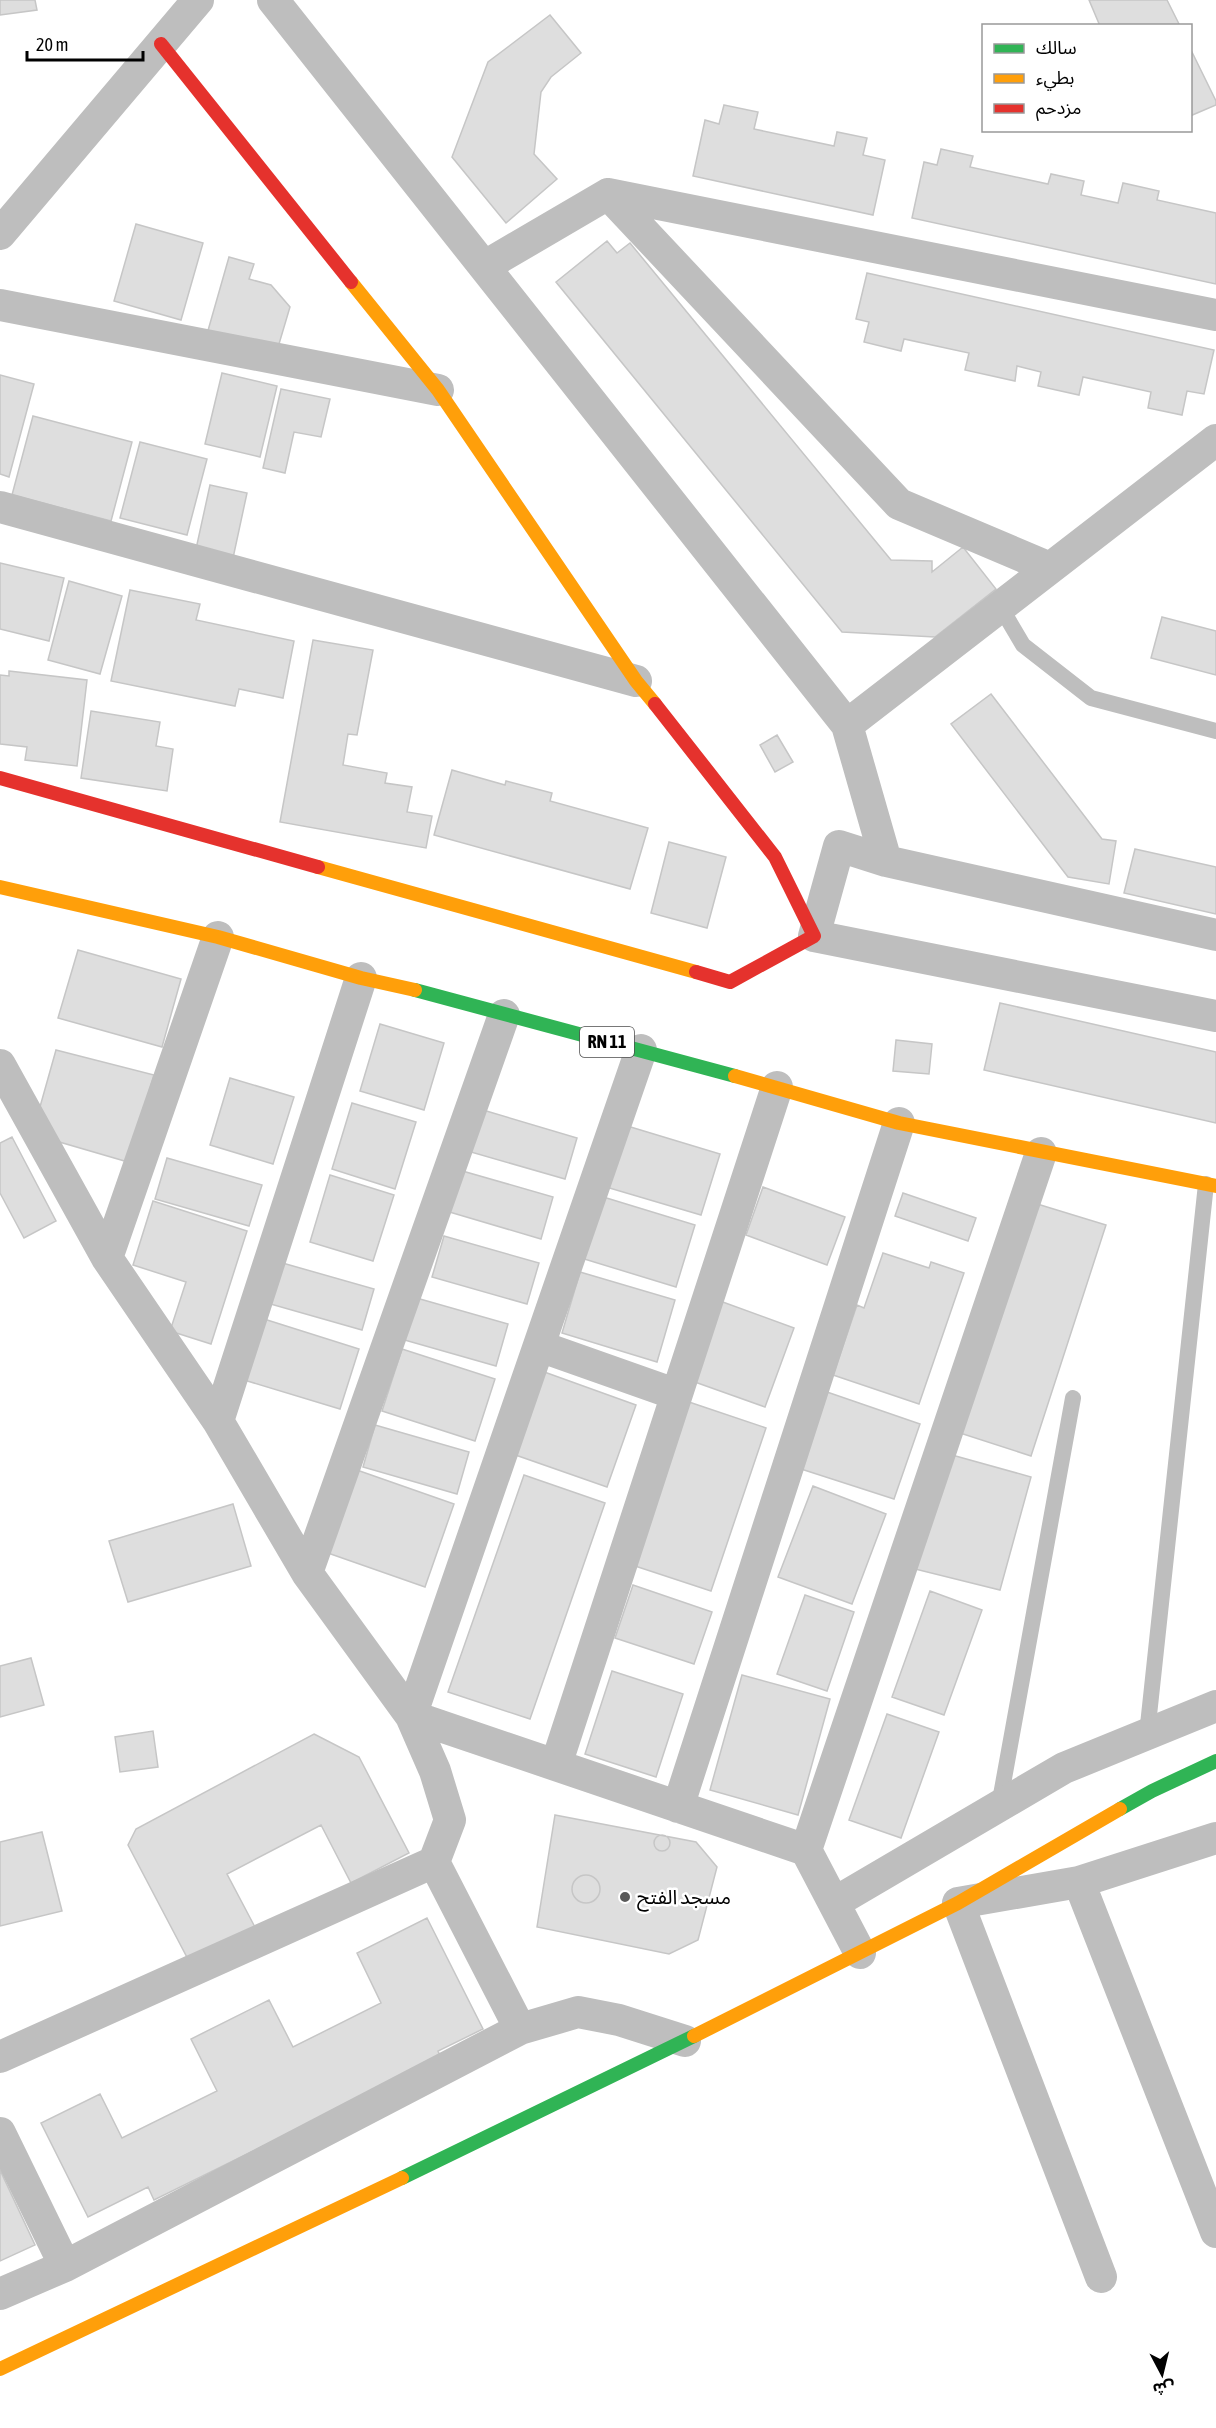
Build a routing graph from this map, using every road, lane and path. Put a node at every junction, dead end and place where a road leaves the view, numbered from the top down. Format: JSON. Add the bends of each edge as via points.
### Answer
{"nodes":[{"id":1,"x":198,"y":0,"type":"edge"},
{"id":2,"x":273,"y":0,"type":"edge"},
{"id":3,"x":161,"y":44,"type":"junction"},
{"id":4,"x":609,"y":194,"type":"junction"},
{"id":5,"x":0,"y":234,"type":"edge"},
{"id":6,"x":485,"y":266,"type":"junction"},
{"id":7,"x":0,"y":305,"type":"edge"},
{"id":8,"x":1216,"y":315,"type":"edge"},
{"id":9,"x":438,"y":390,"type":"junction"},
{"id":10,"x":1216,"y":440,"type":"edge"},
{"id":11,"x":0,"y":507,"type":"edge"},
{"id":12,"x":1050,"y":568,"type":"junction"},
{"id":13,"x":1000,"y":606,"type":"junction"},
{"id":14,"x":636,"y":681,"type":"junction"},
{"id":15,"x":847,"y":725,"type":"junction"},
{"id":16,"x":1216,"y":731,"type":"edge"},
{"id":17,"x":0,"y":777,"type":"edge"},
{"id":18,"x":886,"y":861,"type":"junction"},
{"id":19,"x":0,"y":887,"type":"edge"},
{"id":20,"x":1216,"y":935,"type":"edge"},
{"id":21,"x":814,"y":936,"type":"junction"},
{"id":22,"x":218,"y":937,"type":"junction"},
{"id":23,"x":361,"y":978,"type":"junction"},
{"id":24,"x":504,"y":1015,"type":"junction"},
{"id":25,"x":1216,"y":1016,"type":"edge"},
{"id":26,"x":641,"y":1050,"type":"junction"},
{"id":27,"x":0,"y":1065,"type":"edge"},
{"id":28,"x":777,"y":1087,"type":"junction"},
{"id":29,"x":900,"y":1123,"type":"junction"},
{"id":30,"x":1041,"y":1153,"type":"junction"},
{"id":31,"x":1211,"y":1185,"type":"edge"},
{"id":32,"x":106,"y":1258,"type":"junction"},
{"id":33,"x":539,"y":1346,"type":"junction"},
{"id":34,"x":675,"y":1394,"type":"junction"},
{"id":35,"x":1073,"y":1398,"type":"dead end"},
{"id":36,"x":219,"y":1421,"type":"junction"},
{"id":37,"x":307,"y":1573,"type":"junction"},
{"id":38,"x":1216,"y":1706,"type":"edge"},
{"id":39,"x":411,"y":1716,"type":"junction"},
{"id":40,"x":1147,"y":1734,"type":"junction"},
{"id":41,"x":1216,"y":1761,"type":"edge"},
{"id":42,"x":556,"y":1765,"type":"junction"},
{"id":43,"x":999,"y":1806,"type":"junction"},
{"id":44,"x":678,"y":1807,"type":"junction"},
{"id":45,"x":1215,"y":1840,"type":"edge"},
{"id":46,"x":806,"y":1850,"type":"junction"},
{"id":47,"x":434,"y":1862,"type":"junction"},
{"id":48,"x":1079,"y":1882,"type":"junction"},
{"id":49,"x":834,"y":1903,"type":"junction"},
{"id":50,"x":958,"y":1903,"type":"junction"},
{"id":51,"x":860,"y":1953,"type":"junction"},
{"id":52,"x":520,"y":2029,"type":"junction"},
{"id":53,"x":685,"y":2041,"type":"junction"},
{"id":54,"x":0,"y":2057,"type":"edge"},
{"id":55,"x":0,"y":2133,"type":"edge"},
{"id":56,"x":1216,"y":2232,"type":"edge"},
{"id":57,"x":65,"y":2265,"type":"junction"},
{"id":58,"x":1101,"y":2277,"type":"dead end"},
{"id":59,"x":0,"y":2294,"type":"edge"},
{"id":60,"x":0,"y":2369,"type":"edge"}],
"edges":[{"from":1,"to":3,"type":"street"},
{"from":2,"to":6,"type":"street"},
{"from":3,"to":5,"type":"street"},
{"from":3,"to":9,"type":"main road"},
{"from":4,"to":6,"type":"street"},
{"from":4,"to":8,"type":"street"},
{"from":4,"to":12,"type":"street","via":[[899,504]]},
{"from":6,"to":15,"type":"street"},
{"from":7,"to":9,"type":"street"},
{"from":9,"to":14,"type":"main road"},
{"from":10,"to":12,"type":"street"},
{"from":11,"to":14,"type":"street"},
{"from":12,"to":13,"type":"street"},
{"from":13,"to":15,"type":"street"},
{"from":13,"to":16,"type":"lane","via":[[1023,645],[1091,698]]},
{"from":14,"to":21,"type":"main road","via":[[774,857]]},
{"from":15,"to":18,"type":"street"},
{"from":17,"to":21,"type":"main road","via":[[730,982]]},
{"from":18,"to":20,"type":"street"},
{"from":18,"to":21,"type":"street","via":[[839,846]]},
{"from":19,"to":22,"type":"main road","number":"RN 11"},
{"from":21,"to":25,"type":"street"},
{"from":22,"to":23,"type":"main road","number":"RN 11"},
{"from":22,"to":32,"type":"street"},
{"from":23,"to":24,"type":"main road","number":"RN 11"},
{"from":23,"to":36,"type":"street"},
{"from":24,"to":26,"type":"main road","number":"RN 11"},
{"from":24,"to":37,"type":"street"},
{"from":26,"to":28,"type":"main road","number":"RN 11"},
{"from":26,"to":33,"type":"street"},
{"from":27,"to":32,"type":"street"},
{"from":28,"to":29,"type":"main road","number":"RN 11"},
{"from":28,"to":34,"type":"street"},
{"from":29,"to":30,"type":"main road","number":"RN 11"},
{"from":29,"to":44,"type":"street"},
{"from":30,"to":31,"type":"main road","number":"RN 11"},
{"from":30,"to":46,"type":"street"},
{"from":31,"to":40,"type":"lane"},
{"from":32,"to":36,"type":"street"},
{"from":33,"to":34,"type":"street"},
{"from":33,"to":39,"type":"street"},
{"from":34,"to":42,"type":"street"},
{"from":35,"to":43,"type":"lane"},
{"from":36,"to":37,"type":"street"},
{"from":37,"to":39,"type":"street"},
{"from":38,"to":40,"type":"street"},
{"from":39,"to":42,"type":"street"},
{"from":39,"to":47,"type":"street","via":[[435,1771],[450,1820]]},
{"from":40,"to":43,"type":"street","via":[[1064,1768]]},
{"from":41,"to":50,"type":"main road","via":[[1152,1791]]},
{"from":42,"to":44,"type":"street"},
{"from":43,"to":49,"type":"street"},
{"from":44,"to":46,"type":"street"},
{"from":45,"to":48,"type":"street"},
{"from":46,"to":49,"type":"street"},
{"from":47,"to":52,"type":"street"},
{"from":47,"to":54,"type":"street"},
{"from":48,"to":50,"type":"street"},
{"from":48,"to":56,"type":"street"},
{"from":49,"to":51,"type":"street"},
{"from":50,"to":51,"type":"main road"},
{"from":50,"to":58,"type":"street"},
{"from":51,"to":53,"type":"main road"},
{"from":52,"to":53,"type":"street","via":[[578,2012],[619,2020]]},
{"from":52,"to":57,"type":"street"},
{"from":53,"to":60,"type":"main road"},
{"from":55,"to":57,"type":"street"},
{"from":57,"to":59,"type":"street"}]}
